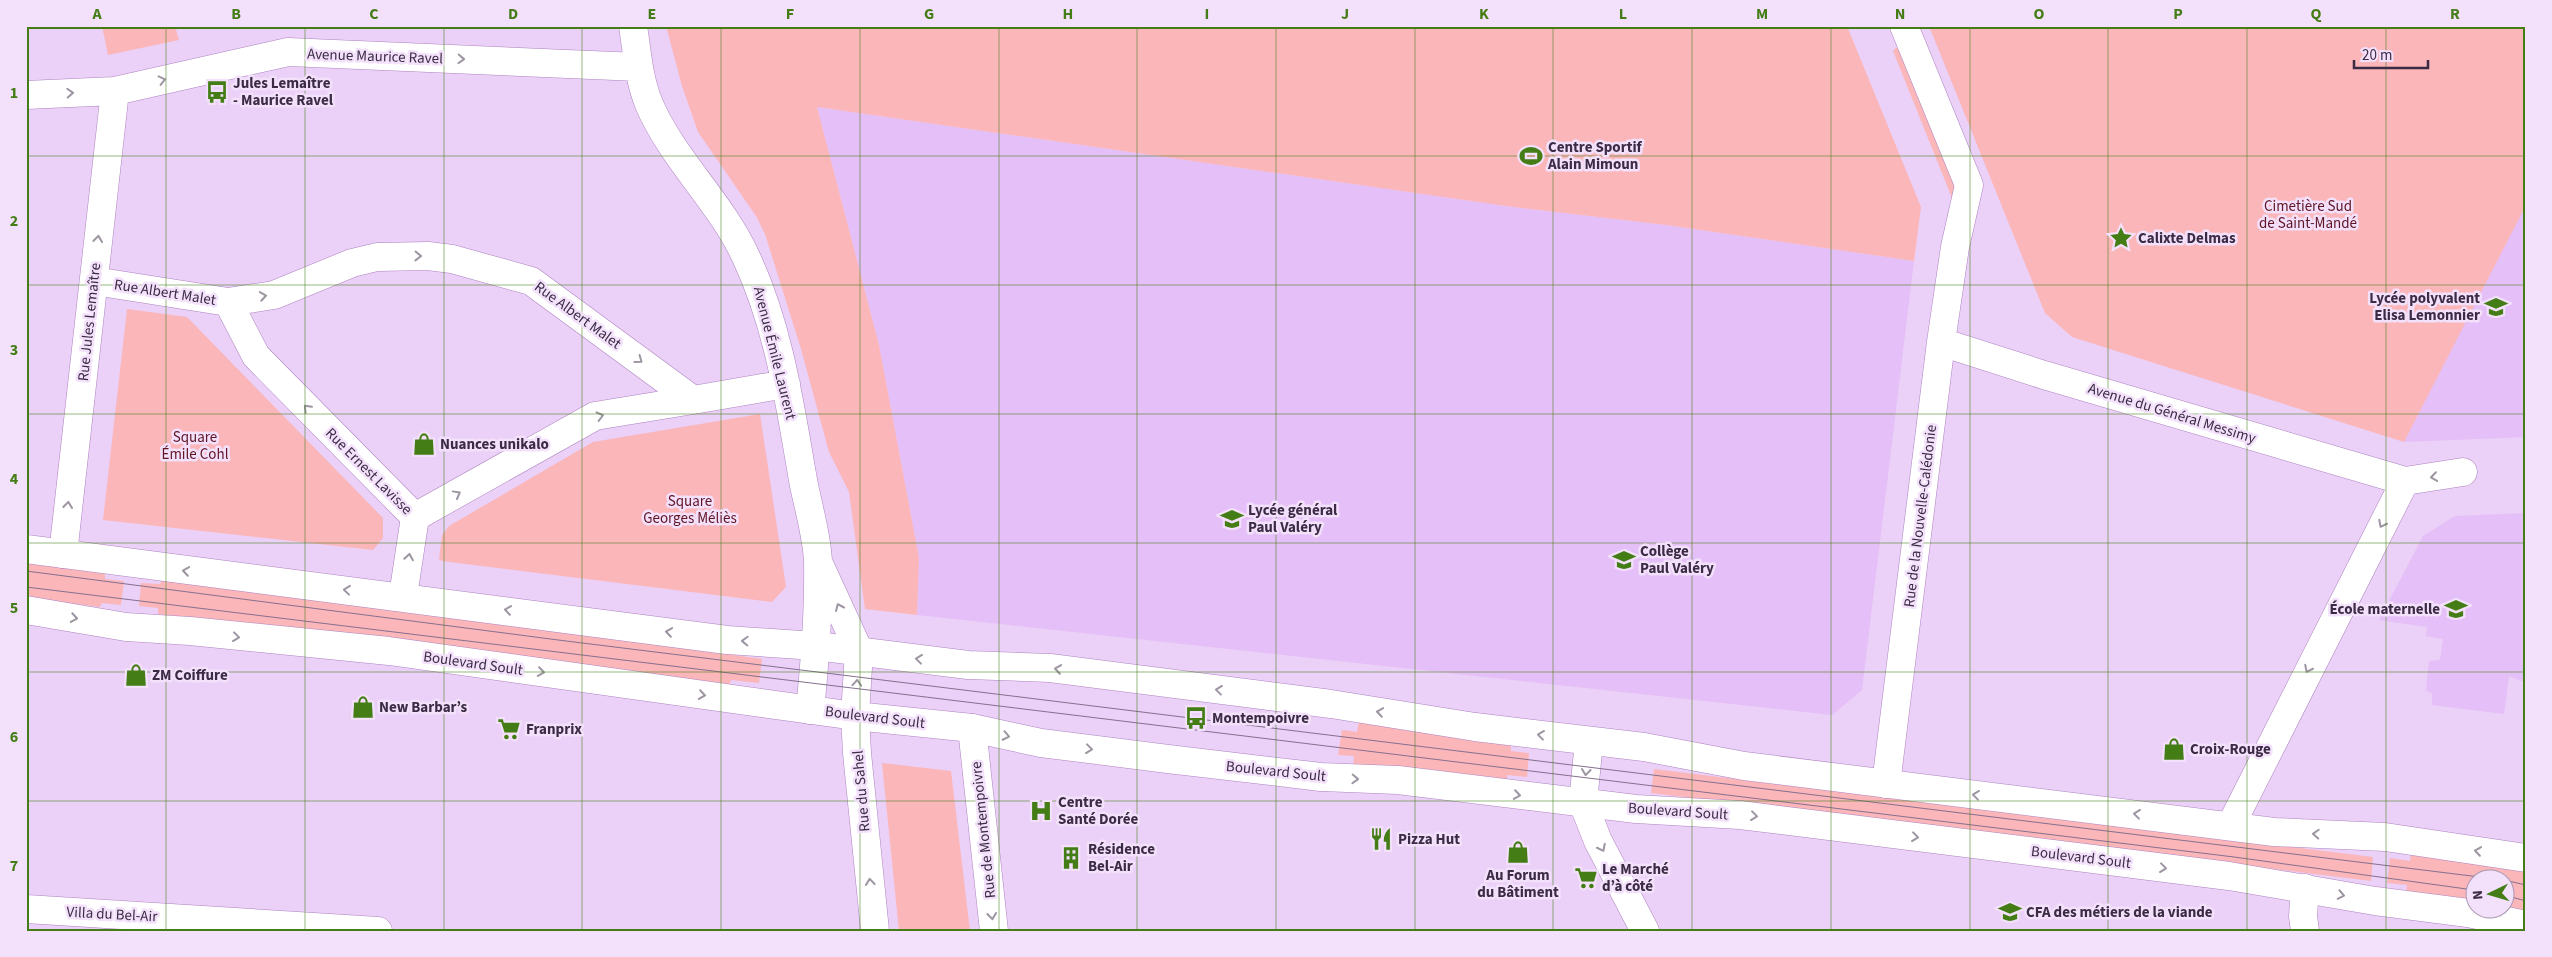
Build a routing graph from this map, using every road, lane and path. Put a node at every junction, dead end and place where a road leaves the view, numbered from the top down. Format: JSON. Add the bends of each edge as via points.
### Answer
{"nodes":[{"id":1,"x":633,"y":26,"type":"edge"},
{"id":2,"x":1904,"y":26,"type":"edge"},
{"id":3,"x":639,"y":67,"type":"junction"},
{"id":4,"x":115,"y":91,"type":"junction"},
{"id":5,"x":26,"y":95,"type":"edge"},
{"id":6,"x":94,"y":280,"type":"junction"},
{"id":7,"x":228,"y":302,"type":"junction"},
{"id":8,"x":1941,"y":342,"type":"junction"},
{"id":9,"x":786,"y":384,"type":"junction"},
{"id":10,"x":693,"y":400,"type":"junction"},
{"id":11,"x":2463,"y":472,"type":"dead end"},
{"id":12,"x":2405,"y":481,"type":"junction"},
{"id":13,"x":415,"y":517,"type":"junction"},
{"id":14,"x":26,"y":549,"type":"edge"},
{"id":15,"x":63,"y":554,"type":"junction"},
{"id":16,"x":818,"y":560,"type":"junction"},
{"id":17,"x":403,"y":596,"type":"junction"},
{"id":18,"x":26,"y":610,"type":"edge"},
{"id":19,"x":816,"y":646,"type":"junction"},
{"id":20,"x":859,"y":651,"type":"junction"},
{"id":21,"x":810,"y":710,"type":"junction"},
{"id":22,"x":854,"y":716,"type":"junction"},
{"id":23,"x":972,"y":728,"type":"junction"},
{"id":24,"x":1589,"y":741,"type":"junction"},
{"id":25,"x":1886,"y":784,"type":"junction"},
{"id":26,"x":1583,"y":803,"type":"junction"},
{"id":27,"x":2230,"y":825,"type":"junction"},
{"id":28,"x":2526,"y":858,"type":"edge"},
{"id":29,"x":2305,"y":888,"type":"junction"},
{"id":30,"x":26,"y":909,"type":"edge"},
{"id":31,"x":2526,"y":925,"type":"edge"},
{"id":32,"x":378,"y":931,"type":"edge"},
{"id":33,"x":875,"y":931,"type":"edge"},
{"id":34,"x":994,"y":931,"type":"edge"},
{"id":35,"x":1645,"y":931,"type":"edge"},
{"id":36,"x":2305,"y":931,"type":"edge"}],
"edges":[{"from":1,"to":3,"type":"street","name":"Avenue Émile Laurent"},
{"from":2,"to":8,"type":"street","name":"Rue de la Nouvelle-Calédonie","via":[[1969,185],[1955,247]]},
{"from":4,"to":3,"type":"street","name":"Avenue Maurice Ravel","one_way":true,"via":[[288,52]]},
{"from":3,"to":9,"type":"street","name":"Avenue Émile Laurent","via":[[649,104],[746,256],[763,296]]},
{"from":5,"to":4,"type":"street","name":"Avenue Maurice Ravel","one_way":true},
{"from":6,"to":4,"type":"street","name":"Rue Jules Lemaître","one_way":true},
{"from":6,"to":7,"type":"street","name":"Rue Albert Malet"},
{"from":15,"to":6,"type":"street","name":"Rue Jules Lemaître","one_way":true},
{"from":7,"to":10,"type":"street","name":"Rue Albert Malet","one_way":true,"via":[[274,295],[352,263],[377,257],[452,259],[531,281]]},
{"from":13,"to":7,"type":"street","name":"Rue Ernest Lavisse","one_way":true,"via":[[256,356]]},
{"from":8,"to":12,"type":"street","name":"Avenue du Général Messimy"},
{"from":8,"to":25,"type":"street","name":"Rue de la Nouvelle-Calédonie"},
{"from":9,"to":10,"type":"street"},
{"from":9,"to":16,"type":"street","name":"Avenue Émile Laurent"},
{"from":13,"to":10,"type":"street","name":"Rue Ernest Lavisse","one_way":true,"via":[[595,416]]},
{"from":11,"to":12,"type":"street","one_way":true},
{"from":12,"to":27,"type":"street","one_way":true},
{"from":17,"to":13,"type":"street","one_way":true},
{"from":14,"to":15,"type":"street"},
{"from":17,"to":15,"type":"street","one_way":true,"via":[[216,576]]},
{"from":16,"to":19,"type":"street","name":"Avenue Émile Laurent"},
{"from":20,"to":16,"type":"street","name":"Avenue Émile Laurent","one_way":true},
{"from":19,"to":17,"type":"street","one_way":true,"via":[[727,640]]},
{"from":18,"to":21,"type":"street","name":"Boulevard Soult","one_way":true,"via":[[126,627],[389,651]]},
{"from":19,"to":20,"type":"street"},
{"from":19,"to":21,"type":"street","name":"Avenue Émile Laurent"},
{"from":22,"to":20,"type":"street","name":"Rue du Sahel","one_way":true},
{"from":24,"to":20,"type":"street","one_way":true,"via":[[1050,668],[968,665]]},
{"from":21,"to":22,"type":"street","name":"Boulevard Soult"},
{"from":22,"to":23,"type":"street","name":"Boulevard Soult"},
{"from":33,"to":22,"type":"street","name":"Rue du Sahel","one_way":true},
{"from":23,"to":26,"type":"street","name":"Boulevard Soult","one_way":true,"via":[[1041,743],[1158,758],[1321,777],[1398,780]]},
{"from":23,"to":34,"type":"street","name":"Rue de Montempoivre","one_way":true},
{"from":24,"to":25,"type":"street","via":[[1744,766]]},
{"from":24,"to":26,"type":"street","one_way":true},
{"from":27,"to":25,"type":"street","one_way":true},
{"from":26,"to":29,"type":"street","name":"Boulevard Soult","one_way":true,"via":[[1740,815]]},
{"from":26,"to":35,"type":"street","one_way":true,"via":[[1598,841]]},
{"from":28,"to":27,"type":"street","one_way":true,"via":[[2384,837],[2274,832]]},
{"from":29,"to":31,"type":"street","name":"Boulevard Soult","one_way":true},
{"from":29,"to":36,"type":"street"},
{"from":30,"to":32,"type":"street","name":"Villa du Bel-Air"}]}
